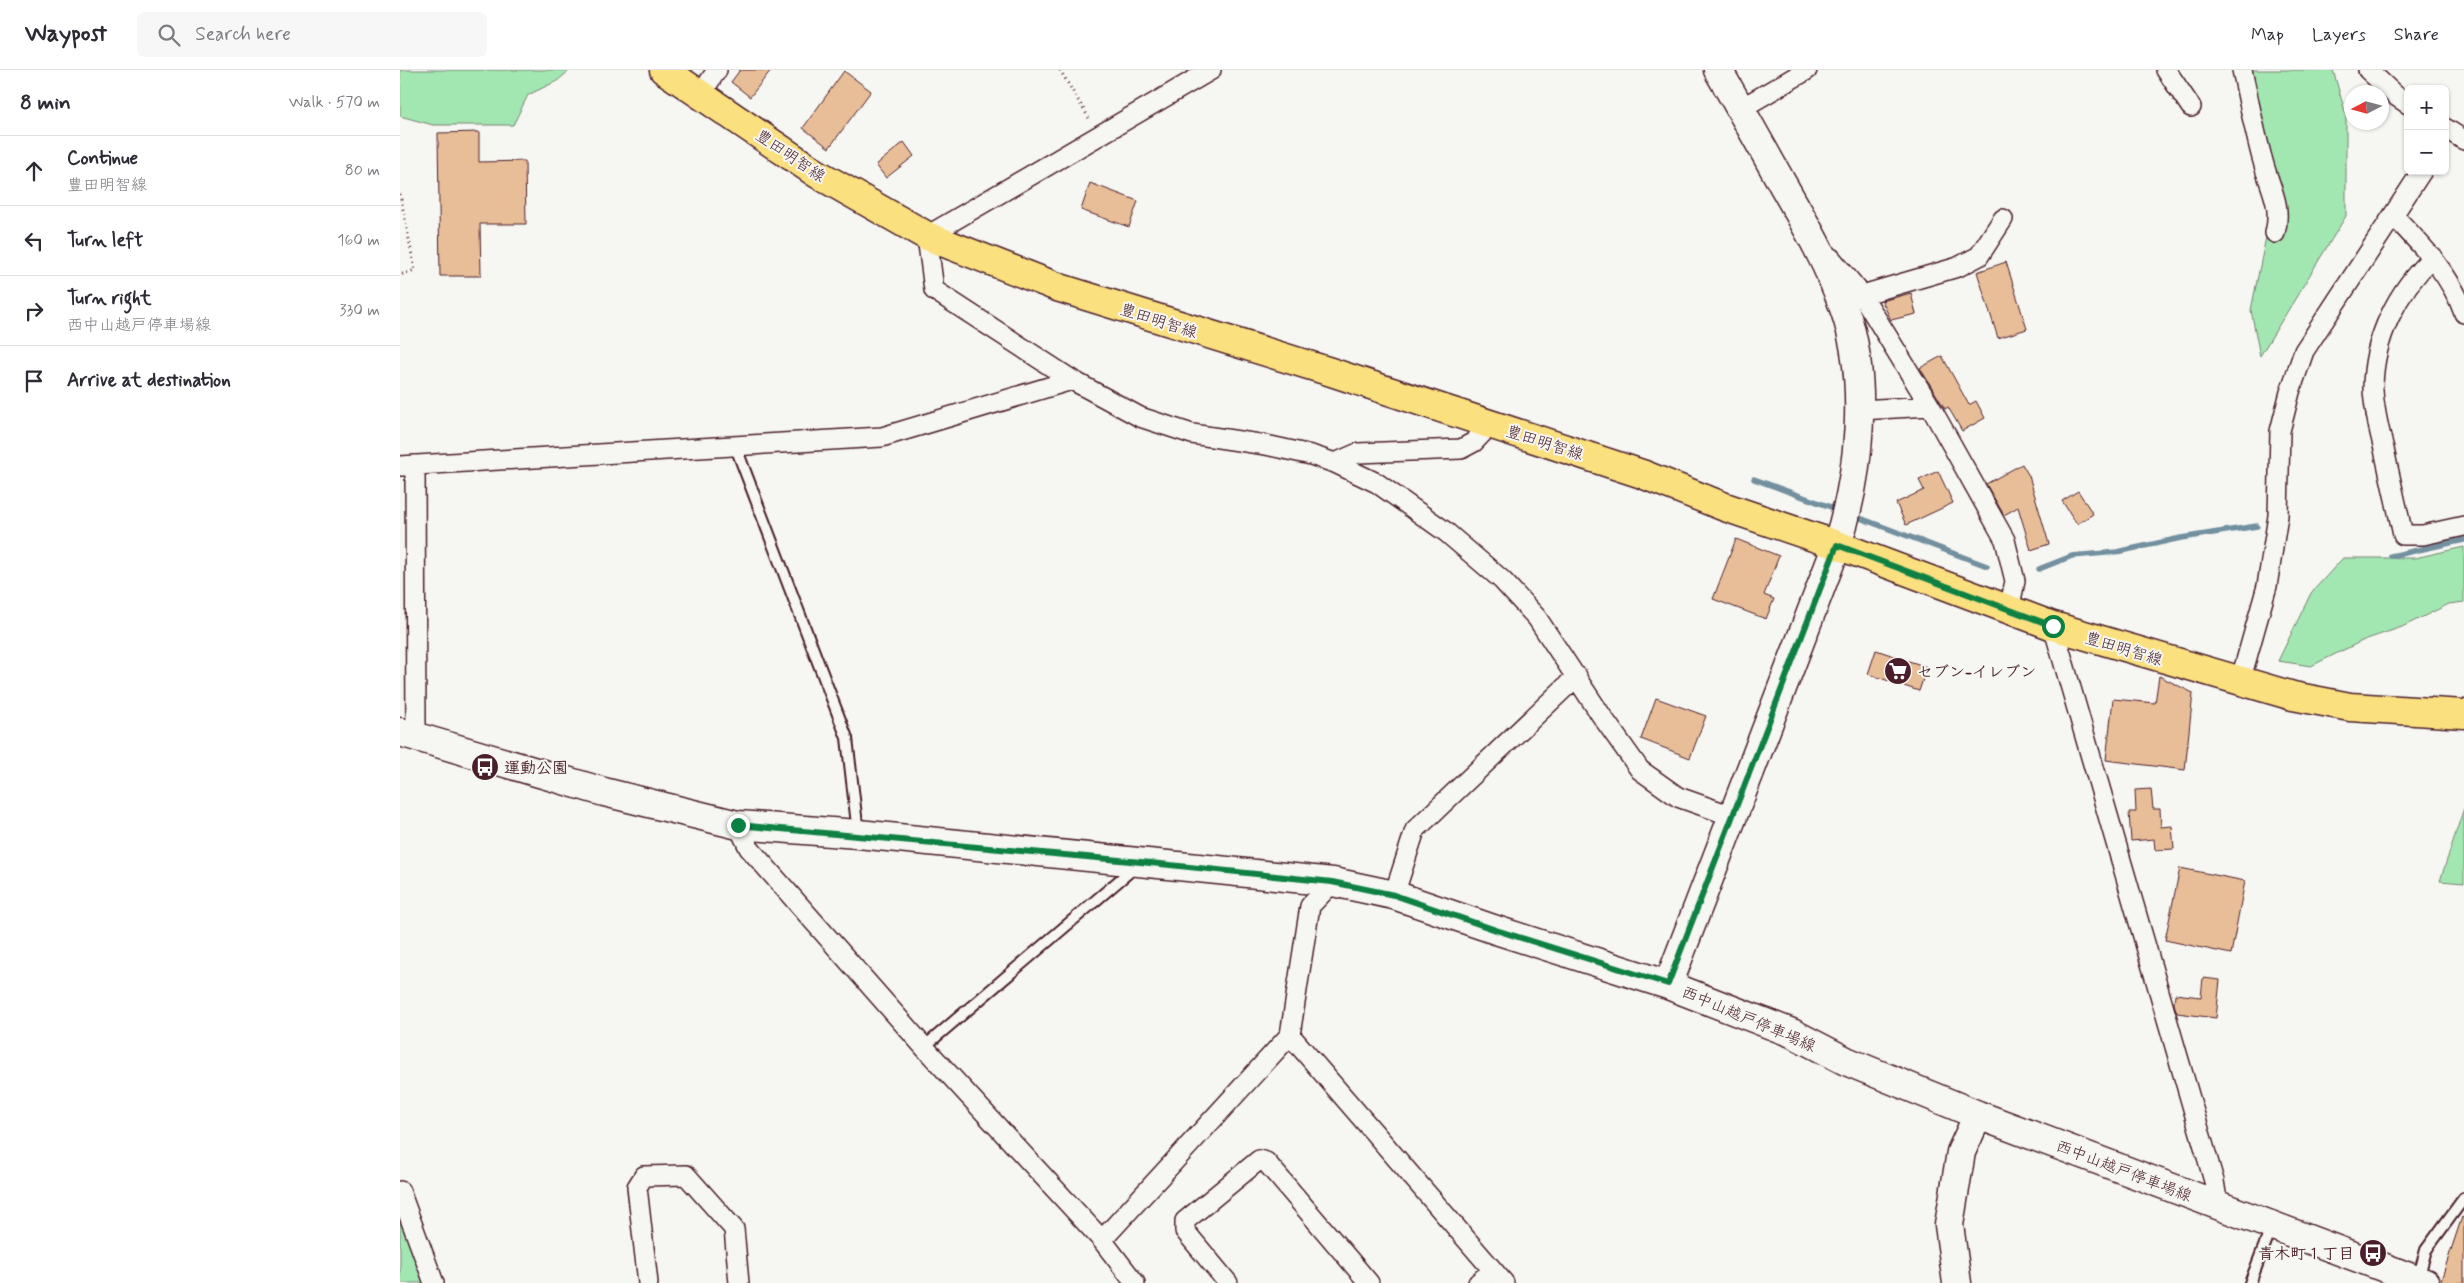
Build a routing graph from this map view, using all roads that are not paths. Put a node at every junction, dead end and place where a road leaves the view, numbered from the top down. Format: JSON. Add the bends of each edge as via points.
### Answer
{"nodes":[{"id":1,"x":664,"y":70,"type":"edge"},
{"id":2,"x":717,"y":70,"type":"edge"},
{"id":3,"x":1211,"y":70,"type":"edge"},
{"id":4,"x":1718,"y":70,"type":"edge"},
{"id":5,"x":1807,"y":70,"type":"edge"},
{"id":6,"x":2166,"y":70,"type":"edge"},
{"id":7,"x":2242,"y":70,"type":"edge"},
{"id":8,"x":2368,"y":70,"type":"edge"},
{"id":9,"x":701,"y":94,"type":"junction"},
{"id":10,"x":2404,"y":101,"type":"edge"},
{"id":11,"x":2190,"y":107,"type":"dead end"},
{"id":12,"x":1740,"y":108,"type":"junction"},
{"id":13,"x":2419,"y":175,"type":"edge"},
{"id":14,"x":2393,"y":215,"type":"junction"},
{"id":15,"x":2003,"y":219,"type":"dead end"},
{"id":16,"x":2274,"y":233,"type":"dead end"},
{"id":17,"x":927,"y":236,"type":"junction"},
{"id":18,"x":1812,"y":236,"type":"junction"},
{"id":19,"x":2433,"y":257,"type":"junction"},
{"id":20,"x":1862,"y":295,"type":"junction"},
{"id":21,"x":2464,"y":313,"type":"edge"},
{"id":22,"x":1072,"y":380,"type":"junction"},
{"id":23,"x":1930,"y":406,"type":"junction"},
{"id":24,"x":1860,"y":410,"type":"junction"},
{"id":25,"x":1490,"y":424,"type":"junction"},
{"id":26,"x":735,"y":445,"type":"junction"},
{"id":27,"x":1335,"y":463,"type":"junction"},
{"id":28,"x":408,"y":465,"type":"edge"},
{"id":29,"x":2464,"y":526,"type":"edge"},
{"id":30,"x":1837,"y":545,"type":"junction"},
{"id":31,"x":2008,"y":610,"type":"junction"},
{"id":32,"x":2053,"y":626,"type":"junction"},
{"id":33,"x":1577,"y":676,"type":"junction"},
{"id":34,"x":2240,"y":682,"type":"junction"},
{"id":35,"x":2464,"y":714,"type":"edge"},
{"id":36,"x":408,"y":734,"type":"edge"},
{"id":37,"x":1732,"y":816,"type":"junction"},
{"id":38,"x":738,"y":825,"type":"junction"},
{"id":39,"x":858,"y":834,"type":"junction"},
{"id":40,"x":1141,"y":862,"type":"junction"},
{"id":41,"x":1332,"y":882,"type":"junction"},
{"id":42,"x":1394,"y":895,"type":"junction"},
{"id":43,"x":1668,"y":984,"type":"junction"},
{"id":44,"x":1290,"y":1035,"type":"junction"},
{"id":45,"x":924,"y":1047,"type":"junction"},
{"id":46,"x":1978,"y":1115,"type":"junction"},
{"id":47,"x":400,"y":1192,"type":"edge"},
{"id":48,"x":2464,"y":1198,"type":"edge"},
{"id":49,"x":2218,"y":1206,"type":"junction"},
{"id":50,"x":2272,"y":1226,"type":"junction"},
{"id":51,"x":1102,"y":1240,"type":"junction"},
{"id":52,"x":1499,"y":1276,"type":"edge"},
{"id":53,"x":2413,"y":1281,"type":"edge"},
{"id":54,"x":434,"y":1283,"type":"edge"},
{"id":55,"x":648,"y":1283,"type":"edge"},
{"id":56,"x":739,"y":1283,"type":"edge"},
{"id":57,"x":1135,"y":1283,"type":"edge"},
{"id":58,"x":1228,"y":1283,"type":"edge"},
{"id":59,"x":1369,"y":1283,"type":"edge"},
{"id":60,"x":1478,"y":1283,"type":"edge"},
{"id":61,"x":1957,"y":1283,"type":"edge"},
{"id":62,"x":2250,"y":1283,"type":"edge"}],
"edges":[{"from":1,"to":9,"type":"main road","name":"豊田明智線"},
{"from":2,"to":9,"type":"street"},
{"from":3,"to":17,"type":"street"},
{"from":4,"to":12,"type":"main road"},
{"from":5,"to":12,"type":"street"},
{"from":6,"to":11,"type":"street"},
{"from":7,"to":16,"type":"street","via":[[2264,166],[2277,204],[2278,219]]},
{"from":8,"to":10,"type":"street"},
{"from":9,"to":17,"type":"main road","name":"豊田明智線","via":[[816,173]]},
{"from":12,"to":18,"type":"main road"},
{"from":13,"to":14,"type":"street"},
{"from":14,"to":19,"type":"street"},
{"from":14,"to":34,"type":"street","via":[[2304,351],[2290,392],[2280,431],[2278,516],[2267,586]]},
{"from":15,"to":20,"type":"street","via":[[1979,256],[1958,267]]},
{"from":17,"to":22,"type":"street","via":[[934,290]]},
{"from":17,"to":25,"type":"main road","name":"豊田明智線","via":[[1060,288]]},
{"from":18,"to":20,"type":"street"},
{"from":18,"to":24,"type":"main road","via":[[1845,311],[1856,355]]},
{"from":19,"to":21,"type":"street","via":[[2458,294]]},
{"from":19,"to":29,"type":"street","via":[[2400,297],[2384,328],[2376,358],[2376,415],[2403,535],[2423,536]]},
{"from":20,"to":23,"type":"street"},
{"from":22,"to":26,"type":"street","via":[[882,437]]},
{"from":22,"to":27,"type":"street","via":[[1140,418],[1192,434],[1266,445]]},
{"from":23,"to":24,"type":"street"},
{"from":23,"to":31,"type":"street","via":[[2005,540],[2015,582]]},
{"from":24,"to":30,"type":"main road","via":[[1848,511]]},
{"from":25,"to":27,"type":"street","via":[[1474,442],[1461,449],[1358,454]]},
{"from":25,"to":30,"type":"main road","name":"豊田明智線","via":[[1642,474],[1725,507]]},
{"from":26,"to":28,"type":"street"},
{"from":26,"to":39,"type":"lane","via":[[847,738]]},
{"from":27,"to":33,"type":"street","via":[[1377,483],[1431,520],[1502,580],[1537,618]]},
{"from":28,"to":36,"type":"street"},
{"from":30,"to":31,"type":"main road","name":"豊田明智線"},
{"from":30,"to":37,"type":"main road"},
{"from":31,"to":32,"type":"main road","name":"豊田明智線"},
{"from":32,"to":34,"type":"main road","name":"豊田明智線"},
{"from":32,"to":49,"type":"street","via":[[2214,1181]]},
{"from":33,"to":37,"type":"street","via":[[1640,770],[1678,797]]},
{"from":33,"to":42,"type":"street","via":[[1415,830]]},
{"from":34,"to":35,"type":"main road","name":"豊田明智線","via":[[2350,707]]},
{"from":36,"to":38,"type":"main road","name":"西中山越戸停車場線","via":[[604,792]]},
{"from":37,"to":43,"type":"main road"},
{"from":38,"to":39,"type":"main road","name":"西中山越戸停車場線"},
{"from":38,"to":45,"type":"street","via":[[749,848]]},
{"from":39,"to":40,"type":"main road","name":"西中山越戸停車場線"},
{"from":40,"to":41,"type":"main road","name":"西中山越戸停車場線"},
{"from":40,"to":45,"type":"lane"},
{"from":41,"to":42,"type":"main road","name":"西中山越戸停車場線"},
{"from":41,"to":44,"type":"street","via":[[1310,906]]},
{"from":42,"to":43,"type":"main road","name":"西中山越戸停車場線"},
{"from":43,"to":46,"type":"main road","name":"西中山越戸停車場線","via":[[1792,1032],[1846,1061]]},
{"from":44,"to":51,"type":"street"},
{"from":44,"to":52,"type":"street"},
{"from":45,"to":51,"type":"street"},
{"from":46,"to":49,"type":"main road","name":"西中山越戸停車場線"},
{"from":46,"to":61,"type":"main road","via":[[1961,1152],[1950,1225]]},
{"from":47,"to":54,"type":"street"},
{"from":48,"to":53,"type":"lane","via":[[2426,1250]]},
{"from":49,"to":50,"type":"main road","name":"西中山越戸停車場線"},
{"from":50,"to":53,"type":"main road","name":"西中山越戸停車場線"},
{"from":50,"to":62,"type":"lane"},
{"from":51,"to":57,"type":"street"},
{"from":52,"to":60,"type":"street"},
{"from":55,"to":56,"type":"street","via":[[637,1187],[644,1176],[686,1175],[734,1228]]},
{"from":58,"to":59,"type":"street","via":[[1185,1231],[1185,1221],[1259,1160],[1266,1162]]}]}
